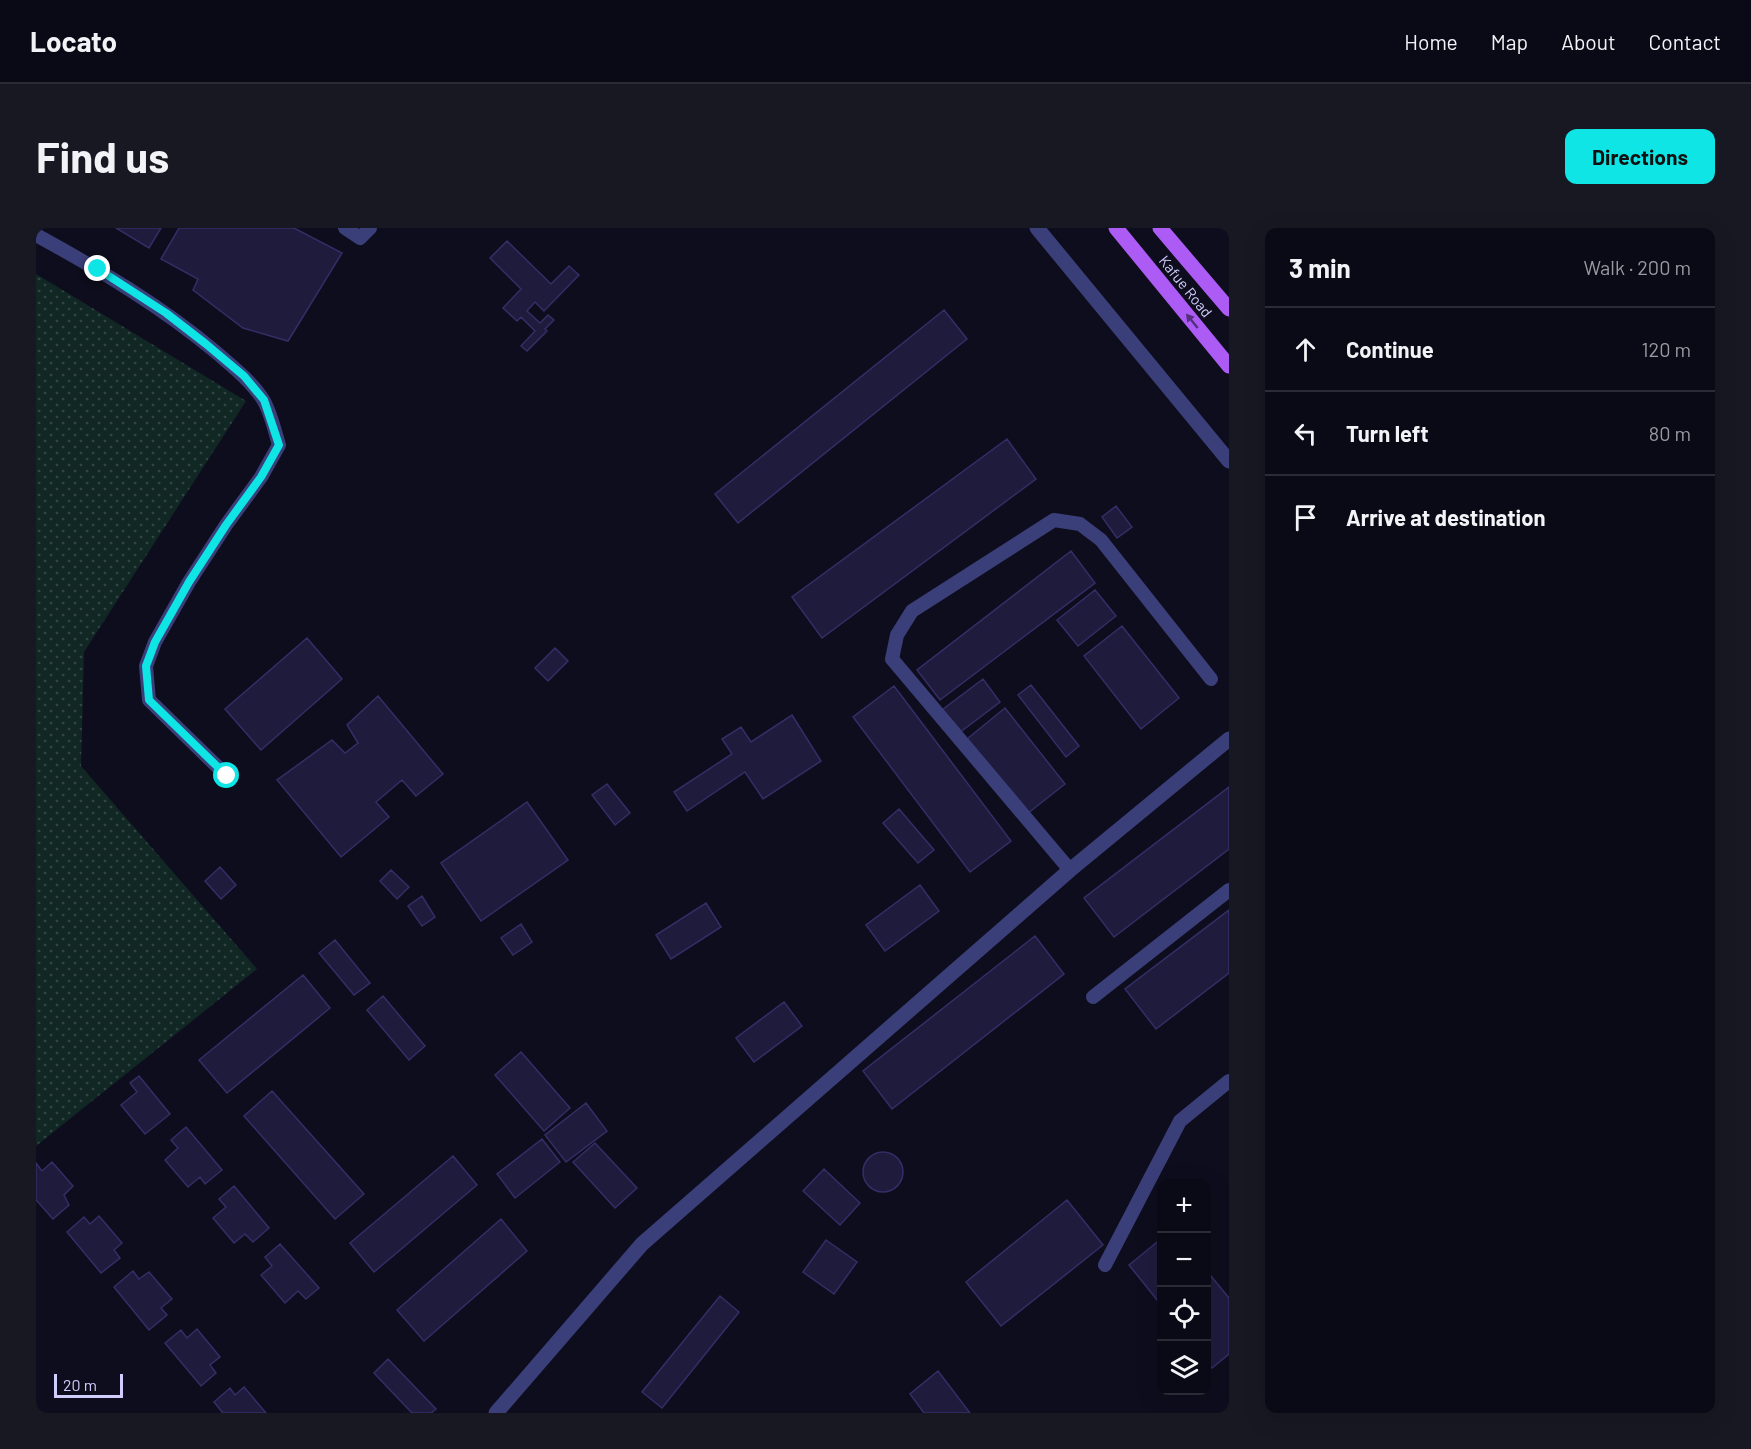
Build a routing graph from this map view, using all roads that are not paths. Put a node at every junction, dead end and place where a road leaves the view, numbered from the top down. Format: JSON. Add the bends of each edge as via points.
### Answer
{"nodes":[{"id":1,"x":345,"y":228,"type":"edge"},
{"id":2,"x":370,"y":228,"type":"edge"},
{"id":3,"x":1037,"y":228,"type":"edge"},
{"id":4,"x":1116,"y":228,"type":"edge"},
{"id":5,"x":1160,"y":228,"type":"edge"},
{"id":6,"x":36,"y":236,"type":"edge"},
{"id":7,"x":1229,"y":309,"type":"edge"},
{"id":8,"x":1229,"y":366,"type":"edge"},
{"id":9,"x":1229,"y":462,"type":"edge"},
{"id":10,"x":1211,"y":679,"type":"dead end"},
{"id":11,"x":1229,"y":739,"type":"edge"},
{"id":12,"x":227,"y":776,"type":"dead end"},
{"id":13,"x":1070,"y":870,"type":"junction"},
{"id":14,"x":1229,"y":890,"type":"edge"},
{"id":15,"x":1093,"y":997,"type":"dead end"},
{"id":16,"x":1229,"y":1081,"type":"edge"},
{"id":17,"x":1105,"y":1265,"type":"dead end"},
{"id":18,"x":496,"y":1413,"type":"edge"}],
"edges":[{"from":1,"to":2,"type":"lane","via":[[360,238]]},
{"from":3,"to":9,"type":"street"},
{"from":8,"to":4,"type":"main road","name":"Kafue Road","one_way":true},
{"from":5,"to":7,"type":"main road","name":"Kafue Road"},
{"from":6,"to":12,"type":"lane","via":[[98,269],[166,313],[244,376],[264,400],[279,445],[189,582],[146,666],[149,700]]},
{"from":10,"to":13,"type":"lane","via":[[1101,540],[1080,524],[1054,520],[912,611],[897,635],[892,659]]},
{"from":11,"to":13,"type":"street"},
{"from":13,"to":18,"type":"street","via":[[642,1244]]},
{"from":14,"to":15,"type":"lane"},
{"from":16,"to":17,"type":"lane","via":[[1180,1121]]}]}
